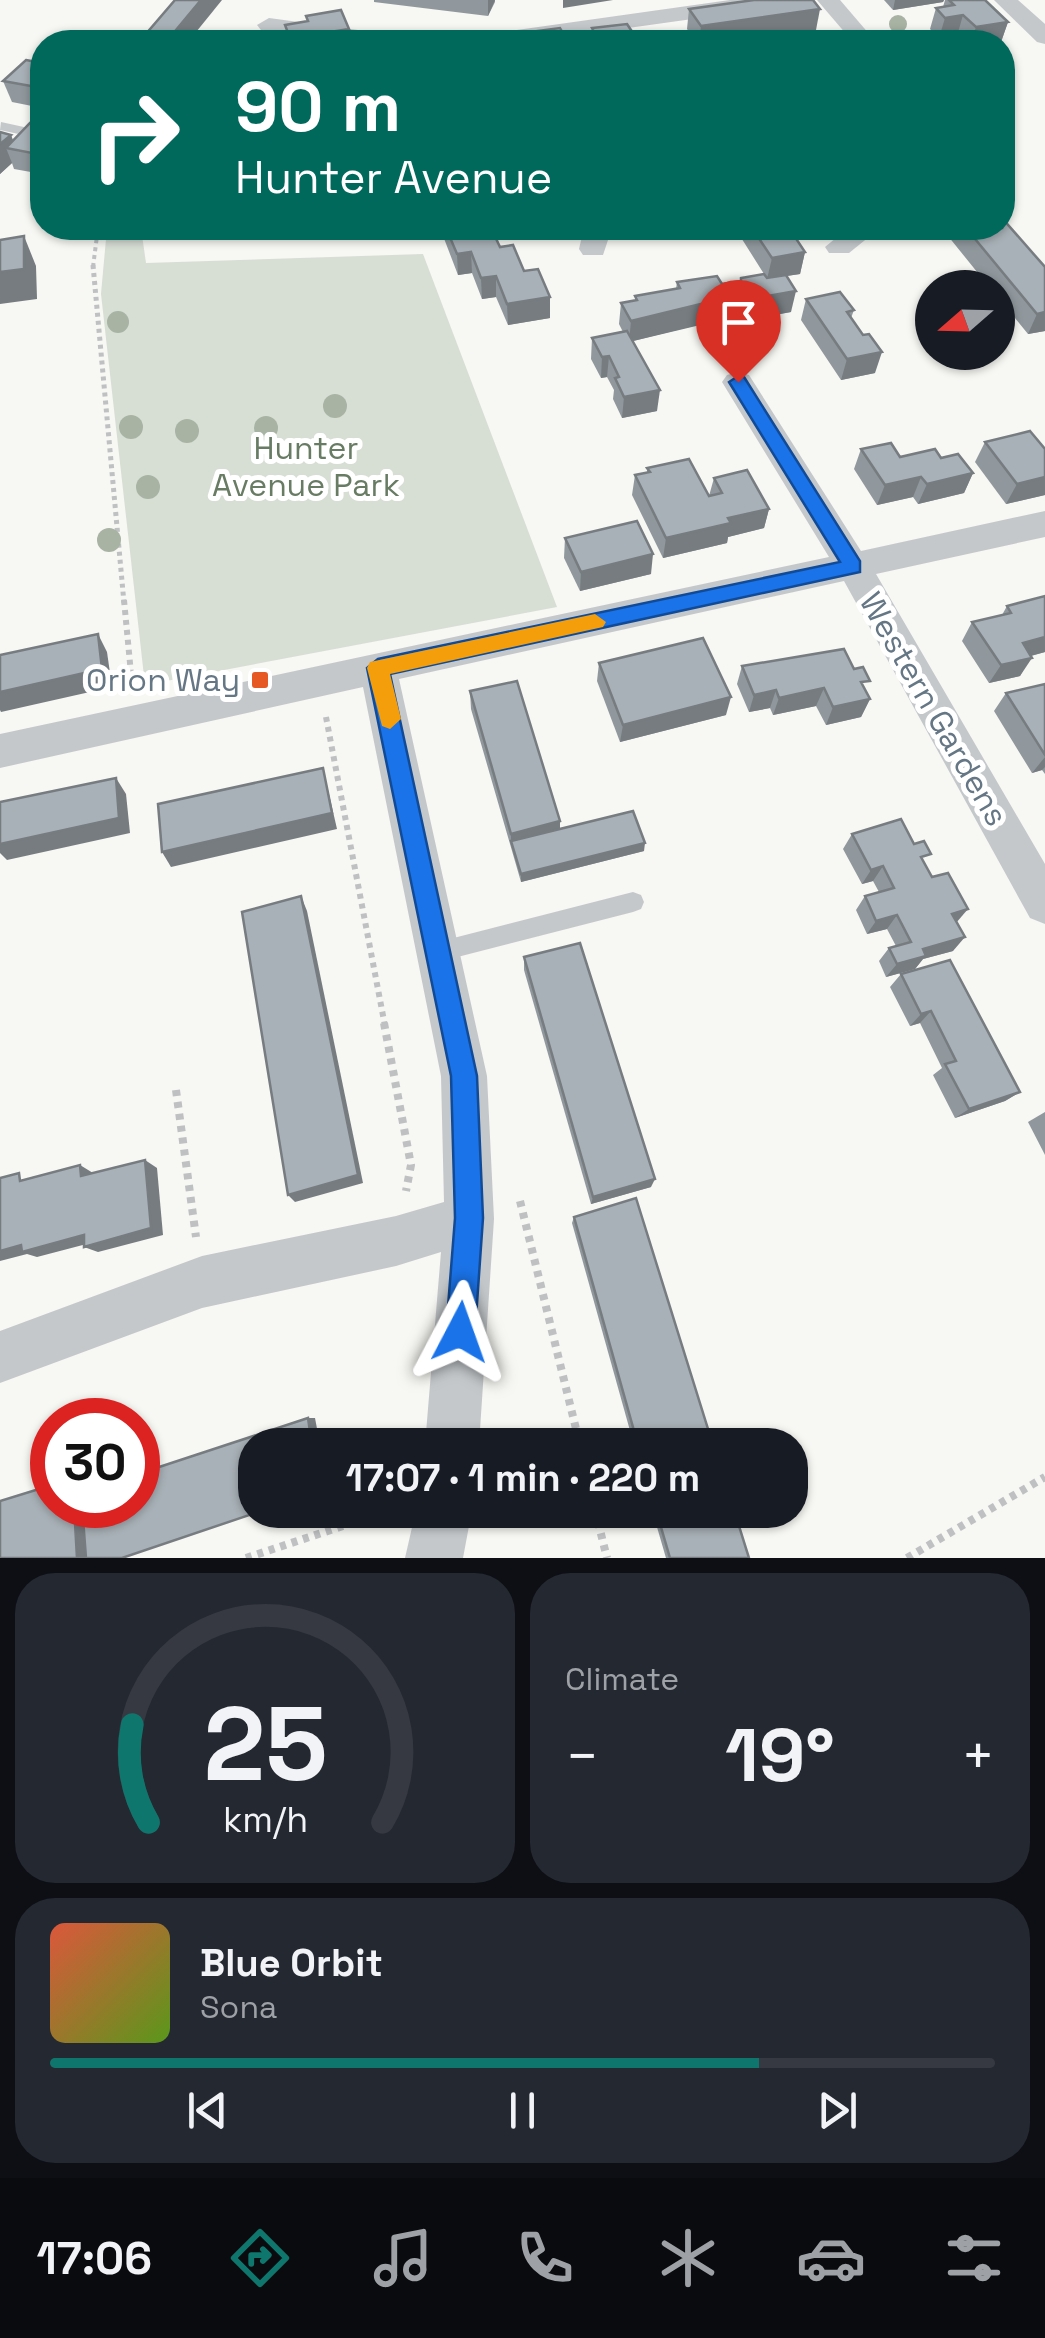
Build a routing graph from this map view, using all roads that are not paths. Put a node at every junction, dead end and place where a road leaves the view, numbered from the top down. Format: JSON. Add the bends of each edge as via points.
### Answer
{"nodes":[{"id":1,"x":286,"y":0,"type":"edge"},
{"id":2,"x":778,"y":0,"type":"edge"},
{"id":3,"x":828,"y":0,"type":"edge"},
{"id":4,"x":1005,"y":0,"type":"edge"},
{"id":5,"x":727,"y":3,"type":"edge"},
{"id":6,"x":646,"y":18,"type":"junction"},
{"id":7,"x":265,"y":30,"type":"edge"},
{"id":8,"x":564,"y":30,"type":"edge"},
{"id":9,"x":654,"y":30,"type":"edge"},
{"id":10,"x":854,"y":30,"type":"edge"},
{"id":11,"x":1045,"y":37,"type":"edge"},
{"id":12,"x":1,"y":126,"type":"edge"},
{"id":13,"x":30,"y":132,"type":"edge"},
{"id":14,"x":849,"y":240,"type":"edge"},
{"id":15,"x":839,"y":247,"type":"dead end"},
{"id":16,"x":738,"y":382,"type":"dead end"},
{"id":17,"x":1045,"y":524,"type":"edge"},
{"id":18,"x":853,"y":567,"type":"junction"},
{"id":19,"x":382,"y":683,"type":"junction"},
{"id":20,"x":0,"y":751,"type":"edge"},
{"id":21,"x":633,"y":902,"type":"dead end"},
{"id":22,"x":1045,"y":904,"type":"edge"},
{"id":23,"x":438,"y":952,"type":"junction"},
{"id":24,"x":488,"y":1205,"type":"junction"},
{"id":25,"x":0,"y":1357,"type":"edge"},
{"id":26,"x":455,"y":1428,"type":"edge"},
{"id":27,"x":440,"y":1528,"type":"edge"},
{"id":28,"x":434,"y":1558,"type":"edge"}],
"edges":[{"from":1,"to":7,"type":"street"},
{"from":2,"to":5,"type":"street"},
{"from":3,"to":10,"type":"street"},
{"from":4,"to":11,"type":"street"},
{"from":5,"to":6,"type":"street"},
{"from":6,"to":8,"type":"street"},
{"from":6,"to":9,"type":"street"},
{"from":12,"to":13,"type":"lane"},
{"from":14,"to":15,"type":"street"},
{"from":16,"to":18,"type":"street","name":"Western Gardens"},
{"from":17,"to":18,"type":"street"},
{"from":18,"to":19,"type":"street"},
{"from":18,"to":22,"type":"street","name":"Western Gardens"},
{"from":19,"to":20,"type":"street"},
{"from":19,"to":23,"type":"street"},
{"from":21,"to":23,"type":"lane"},
{"from":23,"to":24,"type":"street"},
{"from":24,"to":25,"type":"street","via":[[396,1241],[202,1282]]},
{"from":24,"to":26,"type":"street"},
{"from":27,"to":28,"type":"street"}]}
